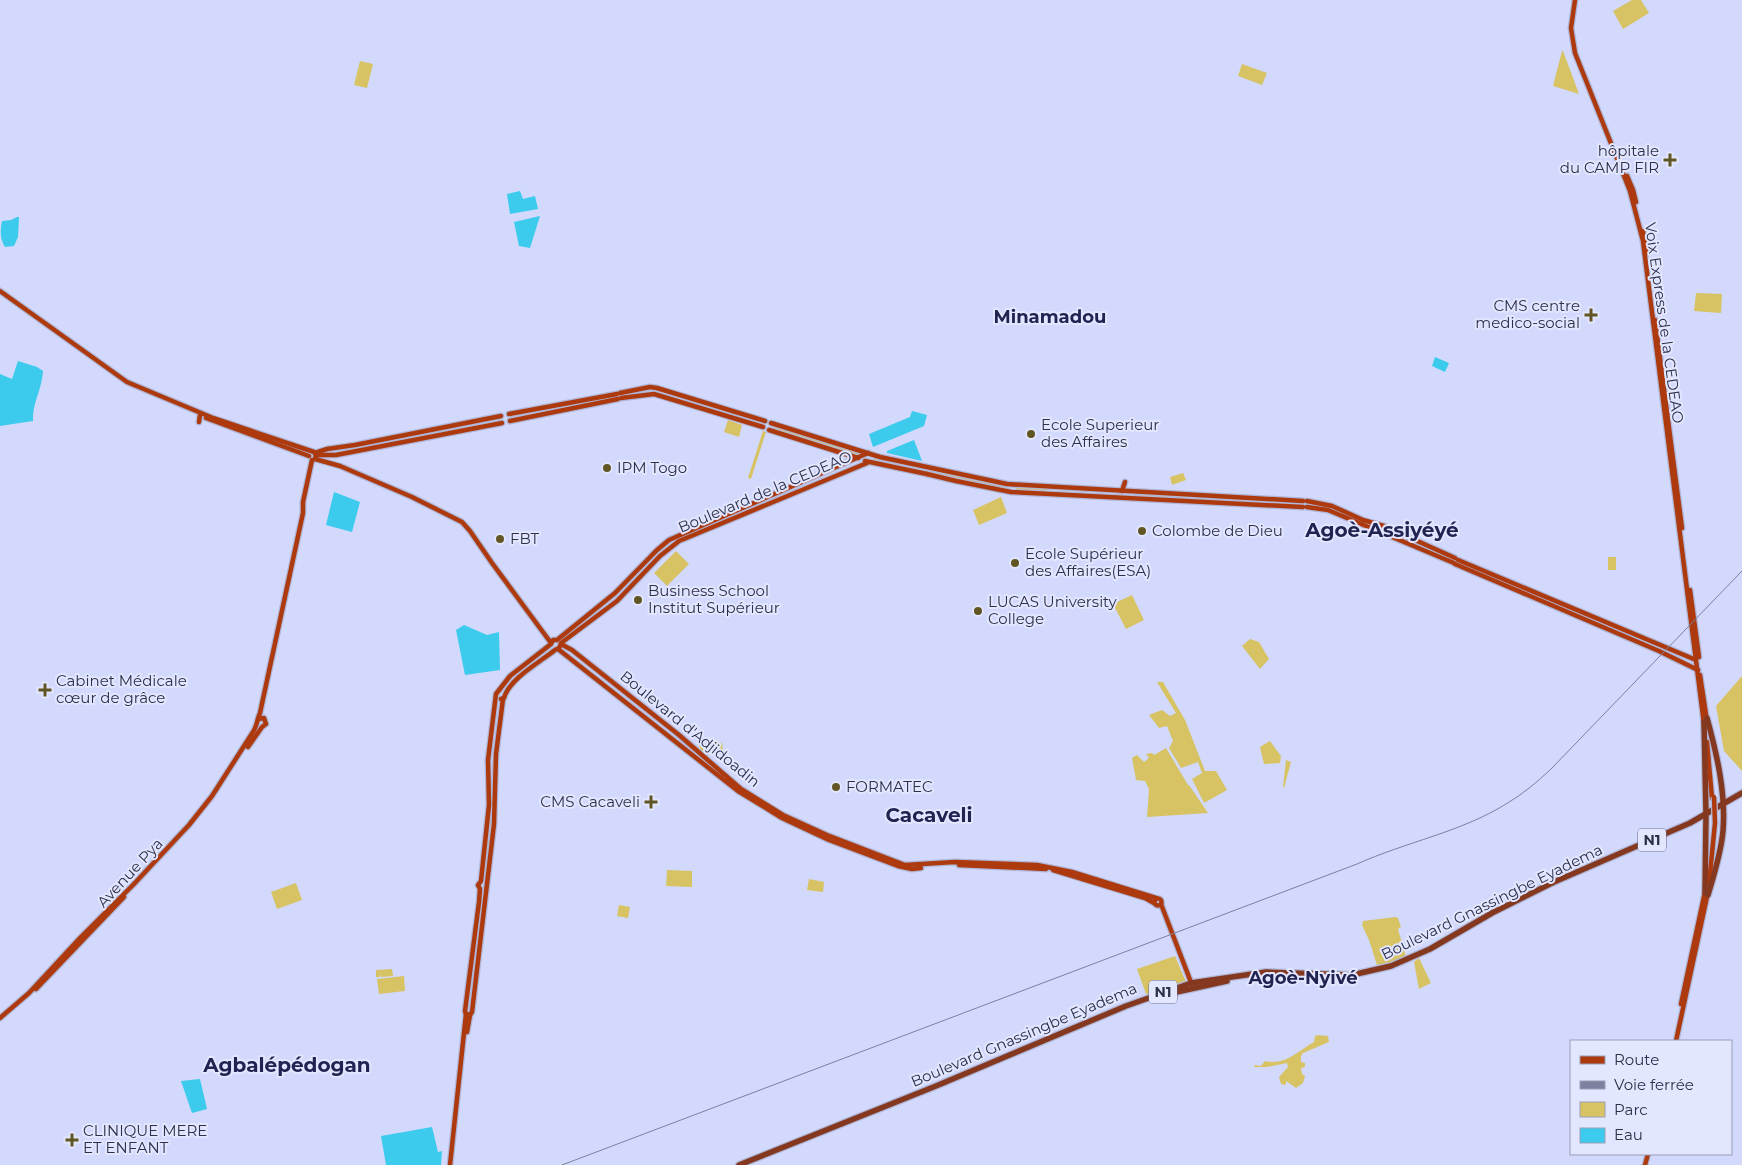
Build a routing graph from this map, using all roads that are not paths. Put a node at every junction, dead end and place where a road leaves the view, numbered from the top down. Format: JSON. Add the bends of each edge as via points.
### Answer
{"nodes":[{"id":1,"x":1576,"y":0,"type":"edge"},
{"id":2,"x":1636,"y":208,"type":"junction"},
{"id":3,"x":0,"y":293,"type":"edge"},
{"id":4,"x":619,"y":396,"type":"junction"},
{"id":5,"x":689,"y":398,"type":"junction"},
{"id":6,"x":684,"y":403,"type":"junction"},
{"id":7,"x":690,"y":404,"type":"junction"},
{"id":8,"x":509,"y":414,"type":"junction"},
{"id":9,"x":200,"y":415,"type":"junction"},
{"id":10,"x":501,"y":416,"type":"junction"},
{"id":11,"x":510,"y":421,"type":"junction"},
{"id":12,"x":765,"y":421,"type":"junction"},
{"id":13,"x":199,"y":422,"type":"dead end"},
{"id":14,"x":502,"y":423,"type":"junction"},
{"id":15,"x":771,"y":423,"type":"junction"},
{"id":16,"x":763,"y":427,"type":"junction"},
{"id":17,"x":769,"y":430,"type":"junction"},
{"id":18,"x":841,"y":452,"type":"junction"},
{"id":19,"x":313,"y":456,"type":"junction"},
{"id":20,"x":330,"y":458,"type":"junction"},
{"id":21,"x":858,"y":458,"type":"junction"},
{"id":22,"x":867,"y":458,"type":"junction"},
{"id":23,"x":843,"y":465,"type":"junction"},
{"id":24,"x":925,"y":470,"type":"junction"},
{"id":25,"x":1125,"y":482,"type":"dead end"},
{"id":26,"x":1011,"y":485,"type":"junction"},
{"id":27,"x":1011,"y":491,"type":"junction"},
{"id":28,"x":1122,"y":491,"type":"junction"},
{"id":29,"x":1133,"y":492,"type":"junction"},
{"id":30,"x":1134,"y":498,"type":"junction"},
{"id":31,"x":1305,"y":501,"type":"junction"},
{"id":32,"x":756,"y":502,"type":"junction"},
{"id":33,"x":759,"y":507,"type":"junction"},
{"id":34,"x":1305,"y":507,"type":"junction"},
{"id":35,"x":738,"y":510,"type":"junction"},
{"id":36,"x":742,"y":515,"type":"junction"},
{"id":37,"x":1384,"y":527,"type":"junction"},
{"id":38,"x":1382,"y":533,"type":"junction"},
{"id":39,"x":1456,"y":561,"type":"junction"},
{"id":40,"x":1511,"y":582,"type":"junction"},
{"id":41,"x":1509,"y":587,"type":"junction"},
{"id":42,"x":604,"y":602,"type":"junction"},
{"id":43,"x":598,"y":606,"type":"junction"},
{"id":44,"x":608,"y":608,"type":"junction"},
{"id":45,"x":603,"y":612,"type":"junction"},
{"id":46,"x":1581,"y":612,"type":"junction"},
{"id":47,"x":1579,"y":617,"type":"junction"},
{"id":48,"x":1628,"y":631,"type":"junction"},
{"id":49,"x":1625,"y":637,"type":"junction"},
{"id":50,"x":556,"y":642,"type":"junction"},
{"id":51,"x":1664,"y":646,"type":"junction"},
{"id":52,"x":557,"y":649,"type":"junction"},
{"id":53,"x":1673,"y":650,"type":"junction"},
{"id":54,"x":1660,"y":651,"type":"junction"},
{"id":55,"x":1668,"y":655,"type":"junction"},
{"id":56,"x":1696,"y":660,"type":"junction"},
{"id":57,"x":1699,"y":669,"type":"junction"},
{"id":58,"x":499,"y":690,"type":"junction"},
{"id":59,"x":505,"y":693,"type":"junction"},
{"id":60,"x":496,"y":696,"type":"junction"},
{"id":61,"x":503,"y":699,"type":"junction"},
{"id":62,"x":1705,"y":720,"type":"junction"},
{"id":63,"x":1741,"y":796,"type":"edge"},
{"id":64,"x":489,"y":801,"type":"junction"},
{"id":65,"x":495,"y":802,"type":"junction"},
{"id":66,"x":1725,"y":805,"type":"junction"},
{"id":67,"x":1706,"y":816,"type":"junction"},
{"id":68,"x":488,"y":819,"type":"junction"},
{"id":69,"x":494,"y":820,"type":"junction"},
{"id":70,"x":1698,"y":822,"type":"junction"},
{"id":71,"x":1706,"y":829,"type":"junction"},
{"id":72,"x":878,"y":857,"type":"junction"},
{"id":73,"x":481,"y":881,"type":"junction"},
{"id":74,"x":487,"y":883,"type":"junction"},
{"id":75,"x":480,"y":889,"type":"junction"},
{"id":76,"x":486,"y":889,"type":"junction"},
{"id":77,"x":1706,"y":894,"type":"junction"},
{"id":78,"x":1191,"y":986,"type":"junction"},
{"id":79,"x":468,"y":1012,"type":"junction"},
{"id":80,"x":0,"y":1020,"type":"edge"},
{"id":81,"x":1674,"y":1040,"type":"edge"},
{"id":82,"x":452,"y":1165,"type":"edge"},
{"id":83,"x":739,"y":1165,"type":"edge"},
{"id":84,"x":746,"y":1165,"type":"edge"}],
"edges":[{"from":1,"to":2,"type":"main road","via":[[1574,23],[1578,55]]},
{"from":2,"to":56,"type":"main road","name":"Voix Express de la CEDEAO","via":[[1643,241]]},
{"from":2,"to":57,"type":"main road","via":[[1646,239]]},
{"from":3,"to":9,"type":"main road","via":[[126,384]]},
{"from":3,"to":19,"type":"main road","via":[[127,382]]},
{"from":4,"to":5,"type":"main road","via":[[655,387]]},
{"from":4,"to":6,"type":"main road","via":[[654,394]]},
{"from":4,"to":8,"type":"main road"},
{"from":4,"to":11,"type":"main road"},
{"from":5,"to":6,"type":"main road"},
{"from":5,"to":7,"type":"main road"},
{"from":5,"to":12,"type":"main road"},
{"from":6,"to":7,"type":"main road"},
{"from":7,"to":16,"type":"main road"},
{"from":8,"to":10,"type":"main road"},
{"from":8,"to":11,"type":"main road"},
{"from":9,"to":13,"type":"main road"},
{"from":9,"to":19,"type":"main road"},
{"from":10,"to":14,"type":"main road"},
{"from":10,"to":19,"type":"main road","via":[[327,449]]},
{"from":11,"to":14,"type":"main road"},
{"from":12,"to":15,"type":"main road"},
{"from":12,"to":16,"type":"main road"},
{"from":14,"to":20,"type":"main road"},
{"from":15,"to":17,"type":"main road"},
{"from":15,"to":22,"type":"main road","name":"Boulevard de la CEDEAO"},
{"from":16,"to":17,"type":"main road"},
{"from":17,"to":18,"type":"main road","name":"Boulevard de la CEDEAO"},
{"from":18,"to":21,"type":"main road","name":"Boulevard de la CEDEAO"},
{"from":18,"to":23,"type":"main road"},
{"from":19,"to":20,"type":"main road"},
{"from":19,"to":50,"type":"main road","via":[[412,497],[462,522]]},
{"from":19,"to":80,"type":"main road","name":"Avenue Pya","via":[[301,501],[260,720],[244,749],[199,812],[30,994]]},
{"from":20,"to":50,"type":"main road","via":[[467,523],[528,610]]},
{"from":21,"to":22,"type":"main road"},
{"from":21,"to":23,"type":"main road"},
{"from":22,"to":24,"type":"main road","name":"Boulevard de la CEDEAO"},
{"from":22,"to":24,"type":"main road","name":"Boulevard de la CEDEAO"},
{"from":22,"to":33,"type":"main road","name":"Boulevard de la CEDEAO"},
{"from":23,"to":32,"type":"main road"},
{"from":24,"to":26,"type":"main road","name":"Boulevard de la CEDEAO"},
{"from":24,"to":27,"type":"main road","name":"Boulevard de la CEDEAO","via":[[956,481]]},
{"from":25,"to":28,"type":"main road"},
{"from":26,"to":27,"type":"main road","via":[[1007,488]]},
{"from":26,"to":28,"type":"main road","name":"Boulevard de la CEDEAO"},
{"from":27,"to":30,"type":"main road","name":"Boulevard de la CEDEAO"},
{"from":28,"to":29,"type":"main road","name":"Boulevard de la CEDEAO"},
{"from":29,"to":30,"type":"main road"},
{"from":29,"to":31,"type":"main road","name":"Boulevard de la CEDEAO"},
{"from":30,"to":34,"type":"main road","name":"Boulevard de la CEDEAO"},
{"from":31,"to":34,"type":"main road","via":[[1301,503]]},
{"from":31,"to":37,"type":"main road","name":"Boulevard de la CEDEAO","via":[[1326,504]]},
{"from":32,"to":33,"type":"main road"},
{"from":32,"to":35,"type":"main road"},
{"from":33,"to":36,"type":"main road","name":"Boulevard de la CEDEAO"},
{"from":34,"to":38,"type":"main road","name":"Boulevard de la CEDEAO","via":[[1328,510]]},
{"from":35,"to":36,"type":"main road"},
{"from":35,"to":42,"type":"main road","via":[[669,540]]},
{"from":36,"to":44,"type":"main road","name":"Boulevard de la CEDEAO","via":[[672,545]]},
{"from":37,"to":38,"type":"main road","via":[[1379,528]]},
{"from":37,"to":39,"type":"main road"},
{"from":38,"to":39,"type":"main road"},
{"from":39,"to":40,"type":"main road"},
{"from":39,"to":41,"type":"main road"},
{"from":40,"to":41,"type":"main road","via":[[1513,586]]},
{"from":40,"to":46,"type":"main road"},
{"from":41,"to":47,"type":"main road"},
{"from":42,"to":43,"type":"main road"},
{"from":42,"to":44,"type":"main road"},
{"from":43,"to":45,"type":"main road"},
{"from":43,"to":50,"type":"main road"},
{"from":44,"to":45,"type":"main road","name":"Boulevard de la CEDEAO"},
{"from":45,"to":50,"type":"main road","name":"Boulevard de la CEDEAO"},
{"from":46,"to":47,"type":"main road","via":[[1583,616]]},
{"from":46,"to":48,"type":"main road"},
{"from":47,"to":49,"type":"main road"},
{"from":48,"to":49,"type":"main road"},
{"from":48,"to":51,"type":"main road"},
{"from":49,"to":54,"type":"main road"},
{"from":50,"to":52,"type":"main road"},
{"from":50,"to":52,"type":"main road","via":[[551,647]]},
{"from":50,"to":58,"type":"main road","via":[[510,676]]},
{"from":50,"to":72,"type":"main road","name":"Boulevard d'Adjidoadin","via":[[580,656],[741,789],[783,815]]},
{"from":51,"to":53,"type":"main road"},
{"from":51,"to":54,"type":"main road"},
{"from":52,"to":59,"type":"main road","via":[[511,684]]},
{"from":52,"to":72,"type":"main road","name":"Boulevard d'Adjidoadin","via":[[738,792],[825,838]]},
{"from":53,"to":55,"type":"main road"},
{"from":53,"to":56,"type":"main road"},
{"from":54,"to":55,"type":"main road"},
{"from":55,"to":57,"type":"main road"},
{"from":56,"to":57,"type":"main road","name":"Voix Express de la CEDEAO"},
{"from":57,"to":62,"type":"main road"},
{"from":58,"to":59,"type":"main road"},
{"from":58,"to":60,"type":"main road"},
{"from":59,"to":61,"type":"main road"},
{"from":60,"to":61,"type":"main road"},
{"from":60,"to":64,"type":"main road","via":[[488,760]]},
{"from":61,"to":65,"type":"main road"},
{"from":62,"to":66,"type":"highway","via":[[1720,772]]},
{"from":62,"to":67,"type":"highway"},
{"from":62,"to":77,"type":"main road","bridge":true,"via":[[1714,824]]},
{"from":63,"to":66,"type":"highway","name":"Boulevard Gnassingbe Eyadema","number":"N1"},
{"from":63,"to":66,"type":"highway","name":"Boulevard Gnassingbe Eyadema","number":"N1"},
{"from":64,"to":65,"type":"main road"},
{"from":64,"to":68,"type":"main road"},
{"from":65,"to":69,"type":"main road"},
{"from":66,"to":67,"type":"highway","name":"Boulevard Gnassingbe Eyadema","number":"N1"},
{"from":66,"to":77,"type":"highway","via":[[1721,843]]},
{"from":67,"to":70,"type":"highway","name":"Boulevard Gnassingbe Eyadema","number":"N1"},
{"from":67,"to":71,"type":"highway"},
{"from":67,"to":78,"type":"highway","name":"Boulevard Gnassingbe Eyadema","number":"N1","via":[[1554,882],[1430,949],[1382,969],[1352,975],[1266,972]]},
{"from":68,"to":69,"type":"main road"},
{"from":68,"to":73,"type":"main road"},
{"from":69,"to":74,"type":"main road"},
{"from":70,"to":71,"type":"highway"},
{"from":70,"to":78,"type":"highway","name":"Boulevard Gnassingbe Eyadema","number":"N1","via":[[1548,887],[1432,951],[1395,967],[1352,977],[1260,975]]},
{"from":71,"to":77,"type":"highway"},
{"from":72,"to":78,"type":"main road","name":"Boulevard d'Adjidoadin","via":[[912,869],[947,865],[1037,868],[1145,898],[1157,903]]},
{"from":73,"to":74,"type":"main road"},
{"from":73,"to":75,"type":"main road"},
{"from":74,"to":76,"type":"main road"},
{"from":75,"to":76,"type":"main road"},
{"from":75,"to":79,"type":"main road"},
{"from":76,"to":79,"type":"main road"},
{"from":77,"to":81,"type":"main road"},
{"from":78,"to":83,"type":"highway","name":"Boulevard Gnassingbe Eyadema","number":"N1","via":[[1140,1000]]},
{"from":78,"to":84,"type":"highway","name":"Boulevard Gnassingbe Eyadema","number":"N1"},
{"from":79,"to":82,"type":"main road"}]}
